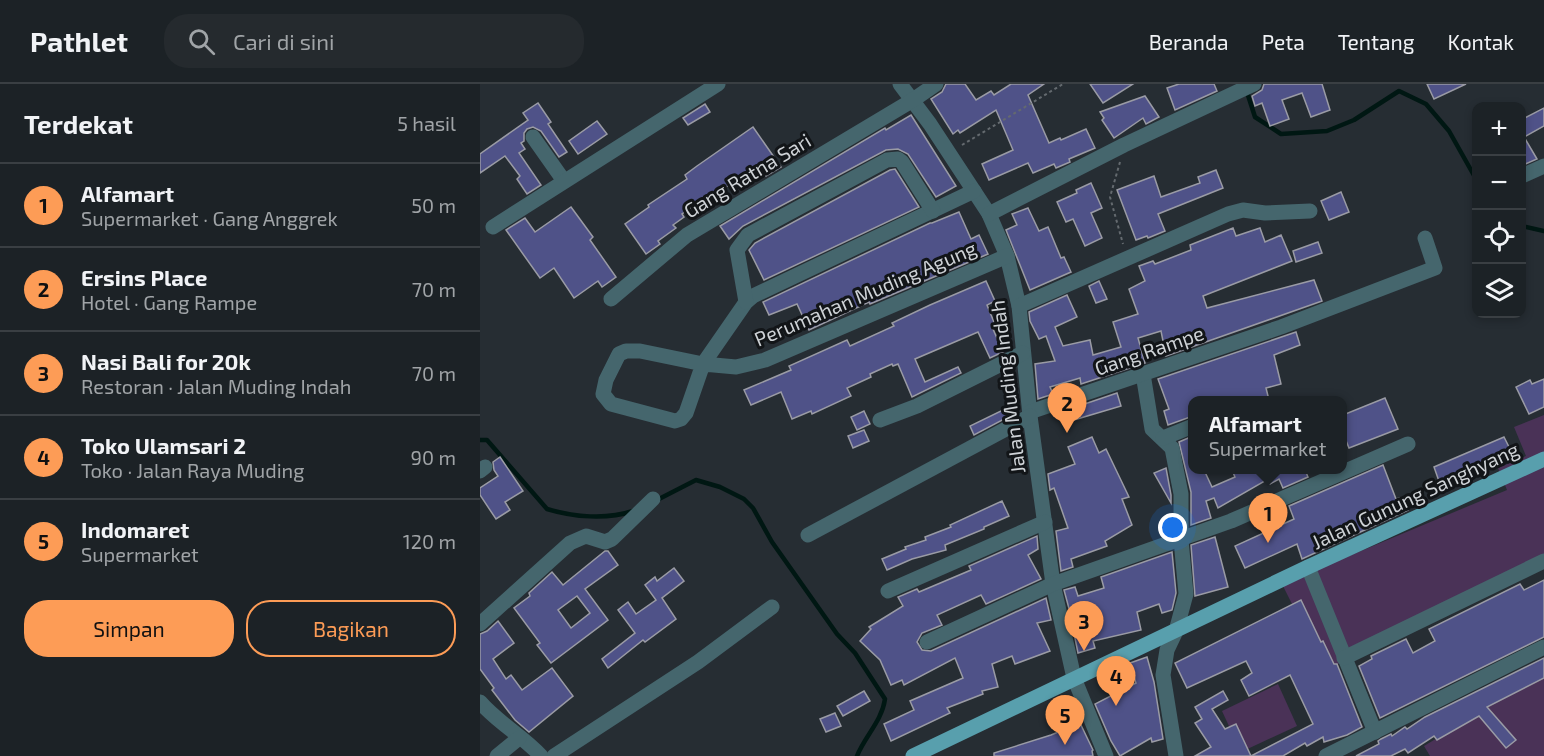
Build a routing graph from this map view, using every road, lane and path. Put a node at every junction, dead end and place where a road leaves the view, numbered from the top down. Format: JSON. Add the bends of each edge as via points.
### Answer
{"nodes":[{"id":1,"x":718,"y":84,"type":"edge"},
{"id":2,"x":900,"y":84,"type":"edge"},
{"id":3,"x":936,"y":84,"type":"edge"},
{"id":4,"x":1063,"y":84,"type":"edge"},
{"id":5,"x":1254,"y":84,"type":"edge"},
{"id":6,"x":913,"y":100,"type":"junction"},
{"id":7,"x":532,"y":137,"type":"dead end"},
{"id":8,"x":1124,"y":145,"type":"junction"},
{"id":9,"x":949,"y":153,"type":"junction"},
{"id":10,"x":1544,"y":166,"type":"edge"},
{"id":11,"x":1526,"y":174,"type":"edge"},
{"id":12,"x":564,"y":182,"type":"junction"},
{"id":13,"x":974,"y":191,"type":"junction"},
{"id":14,"x":933,"y":211,"type":"junction"},
{"id":15,"x":1310,"y":211,"type":"dead end"},
{"id":16,"x":989,"y":214,"type":"junction"},
{"id":17,"x":493,"y":227,"type":"dead end"},
{"id":18,"x":1425,"y":238,"type":"dead end"},
{"id":19,"x":1007,"y":256,"type":"junction"},
{"id":20,"x":1127,"y":258,"type":"junction"},
{"id":21,"x":611,"y":299,"type":"dead end"},
{"id":22,"x":746,"y":302,"type":"junction"},
{"id":23,"x":1019,"y":306,"type":"junction"},
{"id":24,"x":1023,"y":353,"type":"junction"},
{"id":25,"x":703,"y":364,"type":"junction"},
{"id":26,"x":1143,"y":374,"type":"junction"},
{"id":27,"x":1030,"y":414,"type":"junction"},
{"id":28,"x":880,"y":420,"type":"dead end"},
{"id":29,"x":1188,"y":428,"type":"edge"},
{"id":30,"x":1163,"y":438,"type":"junction"},
{"id":31,"x":1408,"y":444,"type":"dead end"},
{"id":32,"x":1544,"y":459,"type":"edge"},
{"id":33,"x":1347,"y":471,"type":"edge"},
{"id":34,"x":1339,"y":474,"type":"edge"},
{"id":35,"x":653,"y":499,"type":"dead end"},
{"id":36,"x":1045,"y":522,"type":"junction"},
{"id":37,"x":807,"y":535,"type":"dead end"},
{"id":38,"x":1181,"y":540,"type":"junction"},
{"id":39,"x":1544,"y":561,"type":"edge"},
{"id":40,"x":1308,"y":567,"type":"junction"},
{"id":41,"x":1053,"y":584,"type":"junction"},
{"id":42,"x":888,"y":591,"type":"dead end"},
{"id":43,"x":772,"y":607,"type":"dead end"},
{"id":44,"x":480,"y":624,"type":"edge"},
{"id":45,"x":1176,"y":631,"type":"junction"},
{"id":46,"x":927,"y":642,"type":"dead end"},
{"id":47,"x":1544,"y":647,"type":"edge"},
{"id":48,"x":1344,"y":658,"type":"junction"},
{"id":49,"x":1074,"y":678,"type":"junction"},
{"id":50,"x":480,"y":702,"type":"edge"},
{"id":51,"x":1375,"y":732,"type":"junction"},
{"id":52,"x":519,"y":738,"type":"junction"},
{"id":53,"x":497,"y":756,"type":"edge"},
{"id":54,"x":541,"y":756,"type":"edge"},
{"id":55,"x":554,"y":756,"type":"edge"},
{"id":56,"x":913,"y":756,"type":"edge"},
{"id":57,"x":1106,"y":756,"type":"edge"},
{"id":58,"x":1176,"y":756,"type":"edge"},
{"id":59,"x":1326,"y":756,"type":"edge"}],
"edges":[{"from":1,"to":12,"type":"street"},
{"from":2,"to":6,"type":"street","name":"Jalan Muding Indah"},
{"from":3,"to":6,"type":"street","name":"Gang Ratna Sari"},
{"from":4,"to":9,"type":"path"},
{"from":5,"to":8,"type":"street"},
{"from":6,"to":9,"type":"street","name":"Jalan Muding Indah"},
{"from":6,"to":21,"type":"street","name":"Gang Ratna Sari","via":[[687,235]]},
{"from":7,"to":12,"type":"street"},
{"from":8,"to":16,"type":"street"},
{"from":8,"to":20,"type":"path","via":[[1110,197]]},
{"from":9,"to":13,"type":"street","name":"Jalan Muding Indah"},
{"from":10,"to":11,"type":"street"},
{"from":12,"to":17,"type":"street"},
{"from":13,"to":14,"type":"street","name":"Perumahan Muding Agung"},
{"from":13,"to":16,"type":"street","name":"Jalan Muding Indah"},
{"from":14,"to":22,"type":"street","name":"Perumahan Muding Agung"},
{"from":14,"to":22,"type":"street","name":"Perumahan Muding Agung","via":[[902,162],[887,160],[743,240],[737,250]]},
{"from":15,"to":20,"type":"street","via":[[1243,210]]},
{"from":16,"to":19,"type":"street","name":"Jalan Muding Indah"},
{"from":18,"to":26,"type":"street","name":"Gang Rampe","via":[[1435,268]]},
{"from":19,"to":23,"type":"street","name":"Jalan Muding Indah"},
{"from":19,"to":25,"type":"street","name":"Perumahan Muding Agung","via":[[765,360],[736,367]]},
{"from":20,"to":23,"type":"street"},
{"from":22,"to":25,"type":"street","name":"Perumahan Muding Agung"},
{"from":23,"to":24,"type":"street","name":"Jalan Muding Indah"},
{"from":24,"to":27,"type":"street","name":"Jalan Muding Indah"},
{"from":24,"to":28,"type":"street","via":[[917,406]]},
{"from":25,"to":25,"type":"street","name":"Perumahan Muding Agung","via":[[686,413],[675,421],[611,404],[603,394],[618,354],[626,351]]},
{"from":26,"to":27,"type":"street","name":"Gang Rampe"},
{"from":26,"to":30,"type":"street","via":[[1152,429]]},
{"from":27,"to":36,"type":"street","name":"Jalan Muding Indah"},
{"from":27,"to":37,"type":"street","name":"Gang Rampe"},
{"from":29,"to":30,"type":"street"},
{"from":30,"to":38,"type":"street","via":[[1172,448],[1181,494]]},
{"from":31,"to":33,"type":"street"},
{"from":32,"to":40,"type":"main road","name":"Jalan Gunung Sanghyang"},
{"from":34,"to":38,"type":"street"},
{"from":35,"to":44,"type":"street","via":[[612,539],[605,542],[586,536],[570,543]]},
{"from":36,"to":41,"type":"street","name":"Jalan Muding Indah"},
{"from":36,"to":42,"type":"street"},
{"from":38,"to":41,"type":"street"},
{"from":38,"to":45,"type":"street","via":[[1186,594]]},
{"from":39,"to":48,"type":"street"},
{"from":40,"to":45,"type":"main road","name":"Jalan Gunung Sanghyang"},
{"from":40,"to":48,"type":"street"},
{"from":41,"to":46,"type":"street"},
{"from":41,"to":49,"type":"street","name":"Jalan Muding Indah"},
{"from":43,"to":55,"type":"street","via":[[698,662]]},
{"from":45,"to":49,"type":"main road","name":"Jalan Gunung Sanghyang"},
{"from":45,"to":58,"type":"street","via":[[1167,650],[1163,675]]},
{"from":47,"to":51,"type":"street"},
{"from":48,"to":51,"type":"street"},
{"from":49,"to":56,"type":"main road","name":"Jalan Gunung Sanghyang"},
{"from":49,"to":57,"type":"street","name":"Jalan Muding Indah"},
{"from":50,"to":52,"type":"street"},
{"from":51,"to":59,"type":"street"},
{"from":52,"to":53,"type":"street"},
{"from":52,"to":54,"type":"street"}]}
